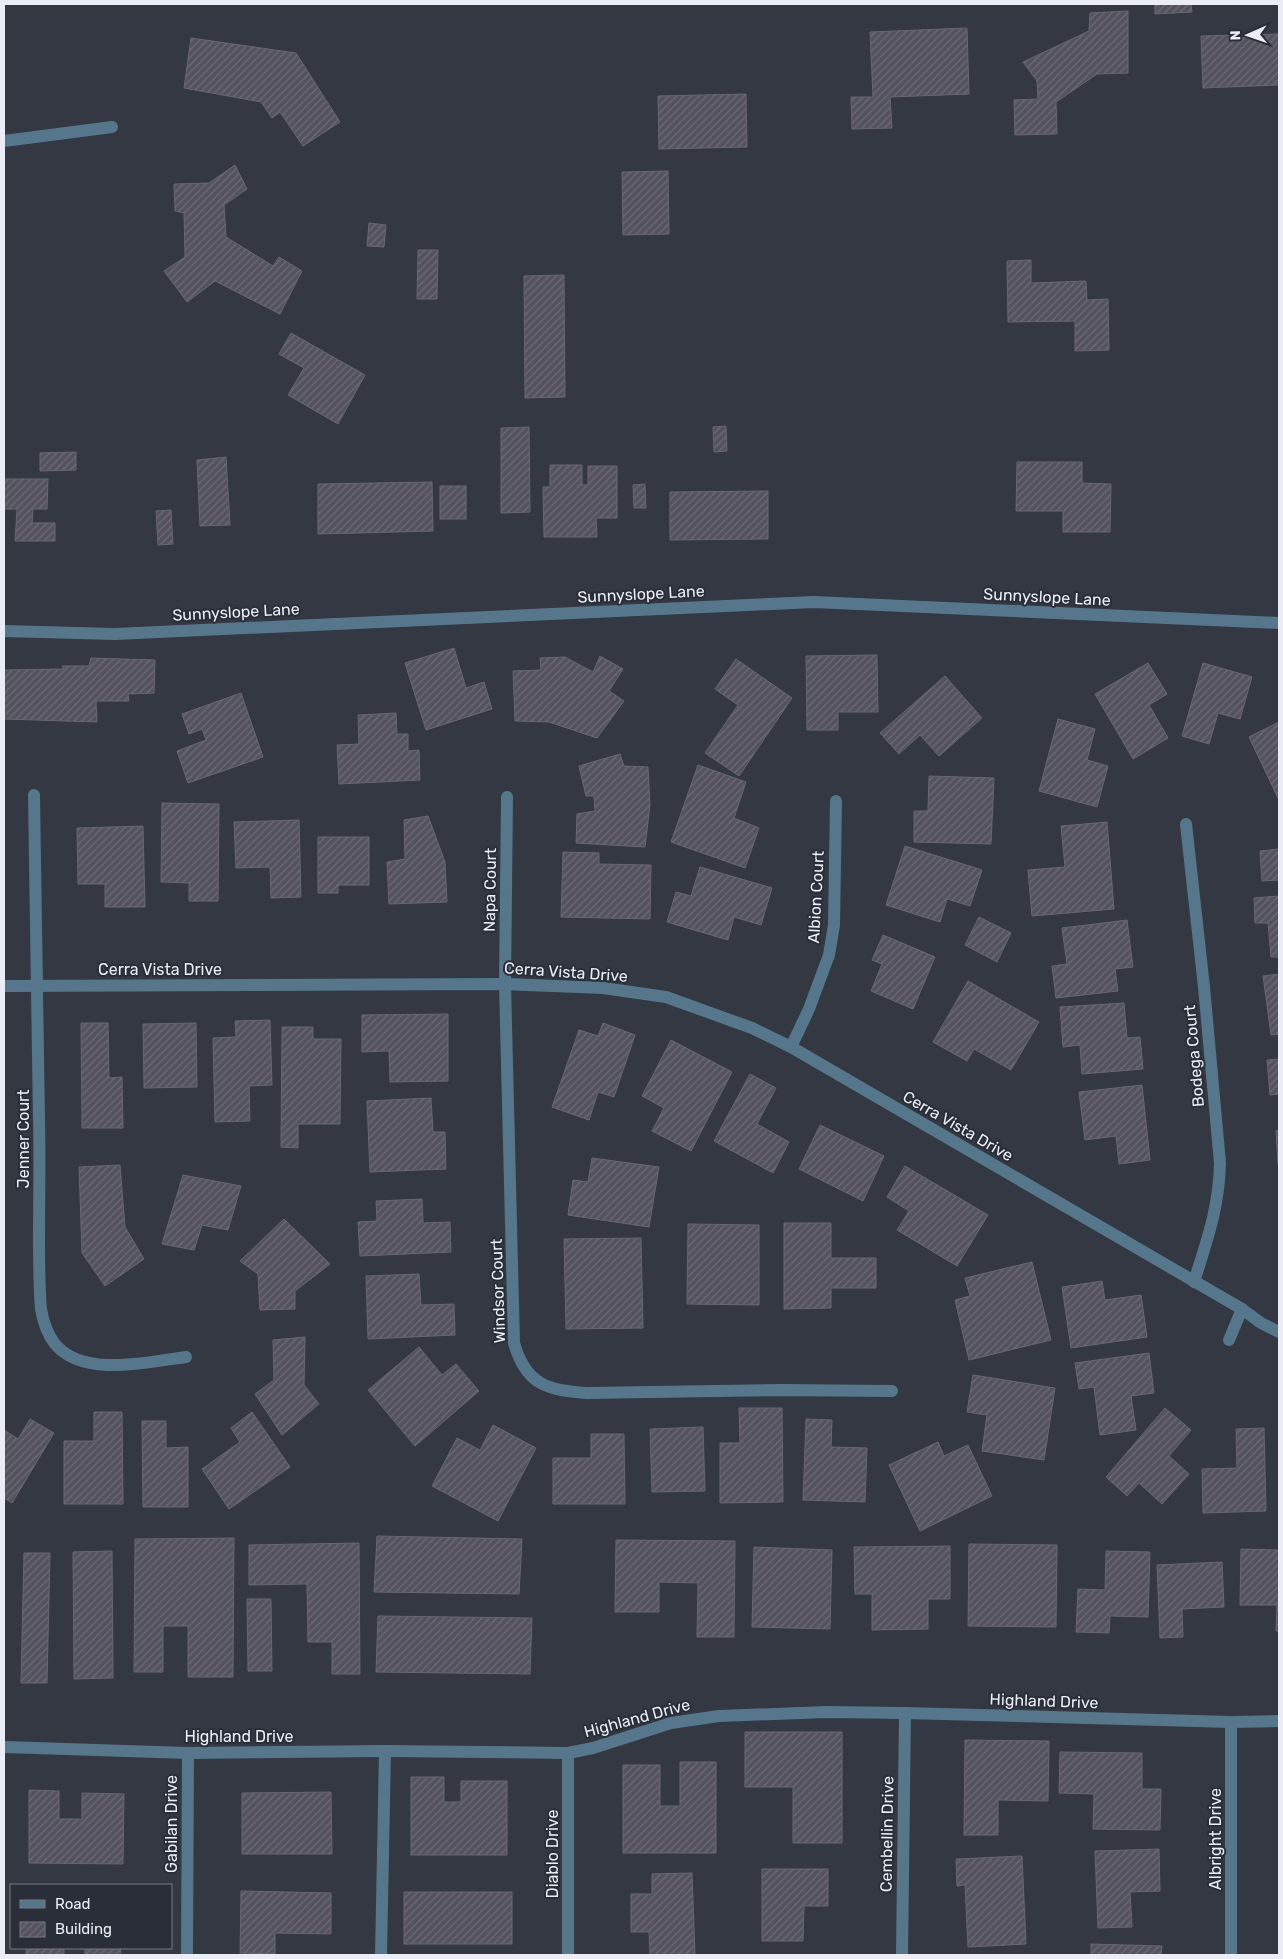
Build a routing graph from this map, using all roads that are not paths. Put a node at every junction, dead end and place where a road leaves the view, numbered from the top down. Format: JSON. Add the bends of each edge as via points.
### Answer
{"nodes":[{"id":1,"x":112,"y":127,"type":"dead end"},
{"id":2,"x":4,"y":141,"type":"edge"},
{"id":3,"x":1279,"y":623,"type":"edge"},
{"id":4,"x":4,"y":631,"type":"edge"},
{"id":5,"x":34,"y":795,"type":"dead end"},
{"id":6,"x":507,"y":797,"type":"dead end"},
{"id":7,"x":836,"y":802,"type":"dead end"},
{"id":8,"x":1186,"y":824,"type":"dead end"},
{"id":9,"x":505,"y":984,"type":"junction"},
{"id":10,"x":36,"y":985,"type":"junction"},
{"id":11,"x":4,"y":986,"type":"edge"},
{"id":12,"x":791,"y":1047,"type":"junction"},
{"id":13,"x":1194,"y":1282,"type":"junction"},
{"id":14,"x":1242,"y":1309,"type":"junction"},
{"id":15,"x":1279,"y":1332,"type":"edge"},
{"id":16,"x":1229,"y":1340,"type":"dead end"},
{"id":17,"x":186,"y":1357,"type":"dead end"},
{"id":18,"x":892,"y":1391,"type":"dead end"},
{"id":19,"x":905,"y":1713,"type":"junction"},
{"id":20,"x":1279,"y":1721,"type":"edge"},
{"id":21,"x":1231,"y":1722,"type":"junction"},
{"id":22,"x":4,"y":1746,"type":"edge"},
{"id":23,"x":384,"y":1751,"type":"junction"},
{"id":24,"x":188,"y":1753,"type":"junction"},
{"id":25,"x":568,"y":1753,"type":"junction"},
{"id":26,"x":187,"y":1955,"type":"edge"},
{"id":27,"x":381,"y":1955,"type":"edge"},
{"id":28,"x":568,"y":1955,"type":"edge"},
{"id":29,"x":902,"y":1955,"type":"edge"},
{"id":30,"x":1231,"y":1955,"type":"edge"}],
"edges":[{"from":1,"to":2,"type":"street"},
{"from":3,"to":4,"type":"street","name":"Sunnyslope Lane","via":[[814,602],[115,634]]},
{"from":5,"to":10,"type":"street","name":"Jenner Court"},
{"from":6,"to":9,"type":"street","name":"Napa Court"},
{"from":7,"to":12,"type":"street","name":"Albion Court","via":[[834,925],[829,955]]},
{"from":8,"to":13,"type":"street","name":"Bodega Court","via":[[1220,1163],[1216,1213]]},
{"from":9,"to":10,"type":"street","name":"Cerra Vista Drive"},
{"from":9,"to":12,"type":"street","name":"Cerra Vista Drive","via":[[603,988],[666,997],[752,1028]]},
{"from":9,"to":18,"type":"street","name":"Windsor Court","via":[[514,1343],[519,1361],[527,1373],[543,1385],[560,1391],[588,1393]]},
{"from":10,"to":11,"type":"street","name":"Cerra Vista Drive"},
{"from":10,"to":17,"type":"street","name":"Jenner Court","via":[[39,1277],[41,1311],[46,1328],[64,1352],[98,1365]]},
{"from":12,"to":13,"type":"street","name":"Cerra Vista Drive"},
{"from":13,"to":14,"type":"street","name":"Cerra Vista Drive"},
{"from":14,"to":15,"type":"street","name":"Cerra Vista Drive"},
{"from":14,"to":16,"type":"street"},
{"from":19,"to":21,"type":"street","name":"Highland Drive"},
{"from":19,"to":25,"type":"street","name":"Highland Drive","via":[[694,1718]]},
{"from":19,"to":29,"type":"street","name":"Cembellin Drive"},
{"from":20,"to":21,"type":"street","name":"Highland Drive"},
{"from":21,"to":30,"type":"street","name":"Albright Drive"},
{"from":22,"to":24,"type":"street","name":"Highland Drive"},
{"from":23,"to":24,"type":"street","name":"Highland Drive"},
{"from":23,"to":25,"type":"street","name":"Highland Drive"},
{"from":23,"to":27,"type":"street"},
{"from":24,"to":26,"type":"street","name":"Gabilan Drive"},
{"from":25,"to":28,"type":"street","name":"Diablo Drive"}]}
